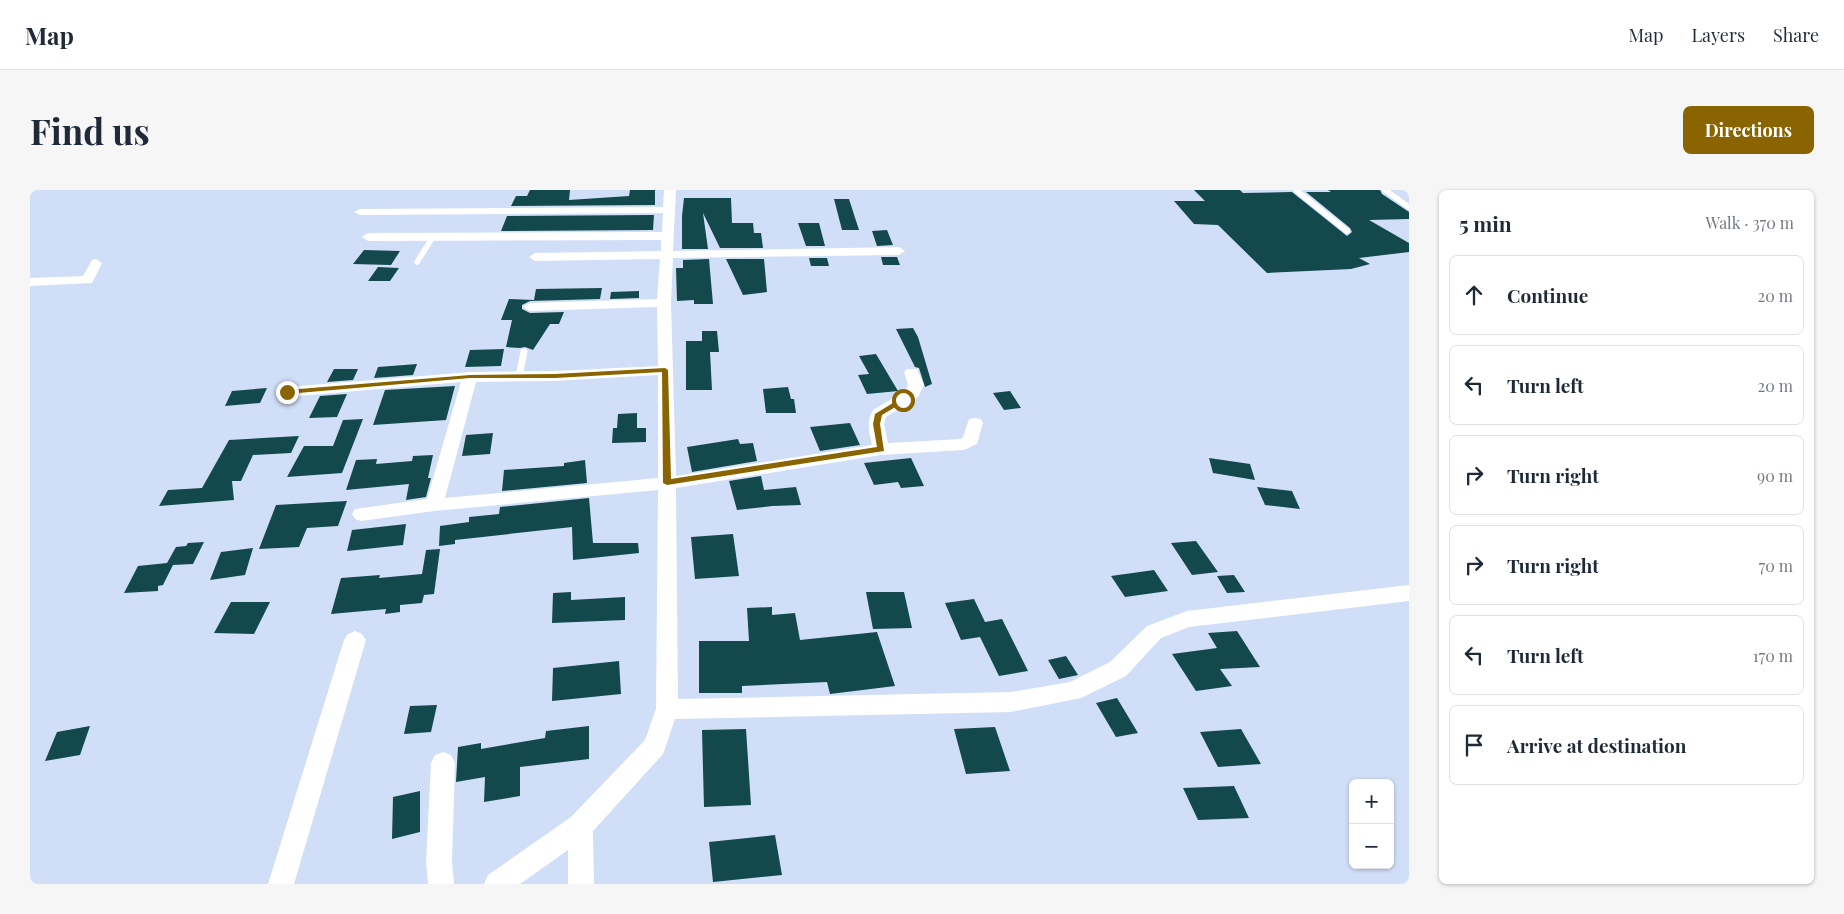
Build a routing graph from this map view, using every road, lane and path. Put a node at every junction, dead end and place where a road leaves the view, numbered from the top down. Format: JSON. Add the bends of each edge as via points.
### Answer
{"nodes":[{"id":1,"x":670,"y":190,"type":"edge"},
{"id":2,"x":1296,"y":190,"type":"edge"},
{"id":3,"x":1385,"y":190,"type":"edge"},
{"id":4,"x":1409,"y":208,"type":"edge"},
{"id":5,"x":668,"y":210,"type":"junction"},
{"id":6,"x":360,"y":212,"type":"dead end"},
{"id":7,"x":1346,"y":231,"type":"dead end"},
{"id":8,"x":667,"y":236,"type":"junction"},
{"id":9,"x":368,"y":237,"type":"dead end"},
{"id":10,"x":433,"y":237,"type":"junction"},
{"id":11,"x":899,"y":251,"type":"dead end"},
{"id":12,"x":666,"y":256,"type":"junction"},
{"id":13,"x":535,"y":257,"type":"dead end"},
{"id":14,"x":417,"y":262,"type":"dead end"},
{"id":15,"x":96,"y":263,"type":"dead end"},
{"id":16,"x":30,"y":282,"type":"edge"},
{"id":17,"x":664,"y":303,"type":"junction"},
{"id":18,"x":530,"y":306,"type":"dead end"},
{"id":19,"x":524,"y":352,"type":"dead end"},
{"id":20,"x":665,"y":370,"type":"junction"},
{"id":21,"x":912,"y":372,"type":"dead end"},
{"id":22,"x":470,"y":376,"type":"junction"},
{"id":23,"x":519,"y":376,"type":"junction"},
{"id":24,"x":287,"y":392,"type":"dead end"},
{"id":25,"x":975,"y":423,"type":"dead end"},
{"id":26,"x":881,"y":449,"type":"junction"},
{"id":27,"x":667,"y":483,"type":"junction"},
{"id":28,"x":434,"y":505,"type":"junction"},
{"id":29,"x":362,"y":514,"type":"dead end"},
{"id":30,"x":1409,"y":593,"type":"edge"},
{"id":31,"x":355,"y":640,"type":"dead end"},
{"id":32,"x":667,"y":709,"type":"junction"},
{"id":33,"x":444,"y":763,"type":"dead end"},
{"id":34,"x":580,"y":826,"type":"junction"},
{"id":35,"x":281,"y":884,"type":"edge"},
{"id":36,"x":441,"y":884,"type":"edge"},
{"id":37,"x":497,"y":884,"type":"edge"},
{"id":38,"x":581,"y":884,"type":"edge"}],
"edges":[{"from":1,"to":5,"type":"street"},
{"from":2,"to":7,"type":"lane"},
{"from":3,"to":4,"type":"lane"},
{"from":5,"to":6,"type":"street"},
{"from":5,"to":8,"type":"street"},
{"from":8,"to":10,"type":"street"},
{"from":8,"to":12,"type":"street"},
{"from":9,"to":10,"type":"street"},
{"from":10,"to":14,"type":"lane"},
{"from":11,"to":12,"type":"street"},
{"from":12,"to":13,"type":"street"},
{"from":12,"to":17,"type":"street"},
{"from":15,"to":16,"type":"street","via":[[87,280]]},
{"from":17,"to":18,"type":"street"},
{"from":17,"to":20,"type":"street"},
{"from":19,"to":23,"type":"lane"},
{"from":20,"to":23,"type":"street"},
{"from":20,"to":27,"type":"street"},
{"from":21,"to":26,"type":"street","via":[[916,385],[912,394],[879,414],[876,424]]},
{"from":22,"to":23,"type":"street"},
{"from":22,"to":24,"type":"street"},
{"from":22,"to":28,"type":"street"},
{"from":25,"to":26,"type":"street","via":[[971,440],[964,444]]},
{"from":26,"to":27,"type":"street"},
{"from":27,"to":28,"type":"street"},
{"from":27,"to":32,"type":"street"},
{"from":28,"to":29,"type":"street"},
{"from":30,"to":32,"type":"street","via":[[1187,619],[1154,632],[1118,669],[1073,690],[1011,702]]},
{"from":31,"to":35,"type":"street"},
{"from":32,"to":34,"type":"street","via":[[655,746]]},
{"from":33,"to":36,"type":"street","via":[[438,862]]},
{"from":34,"to":37,"type":"street"},
{"from":34,"to":38,"type":"street"}]}
